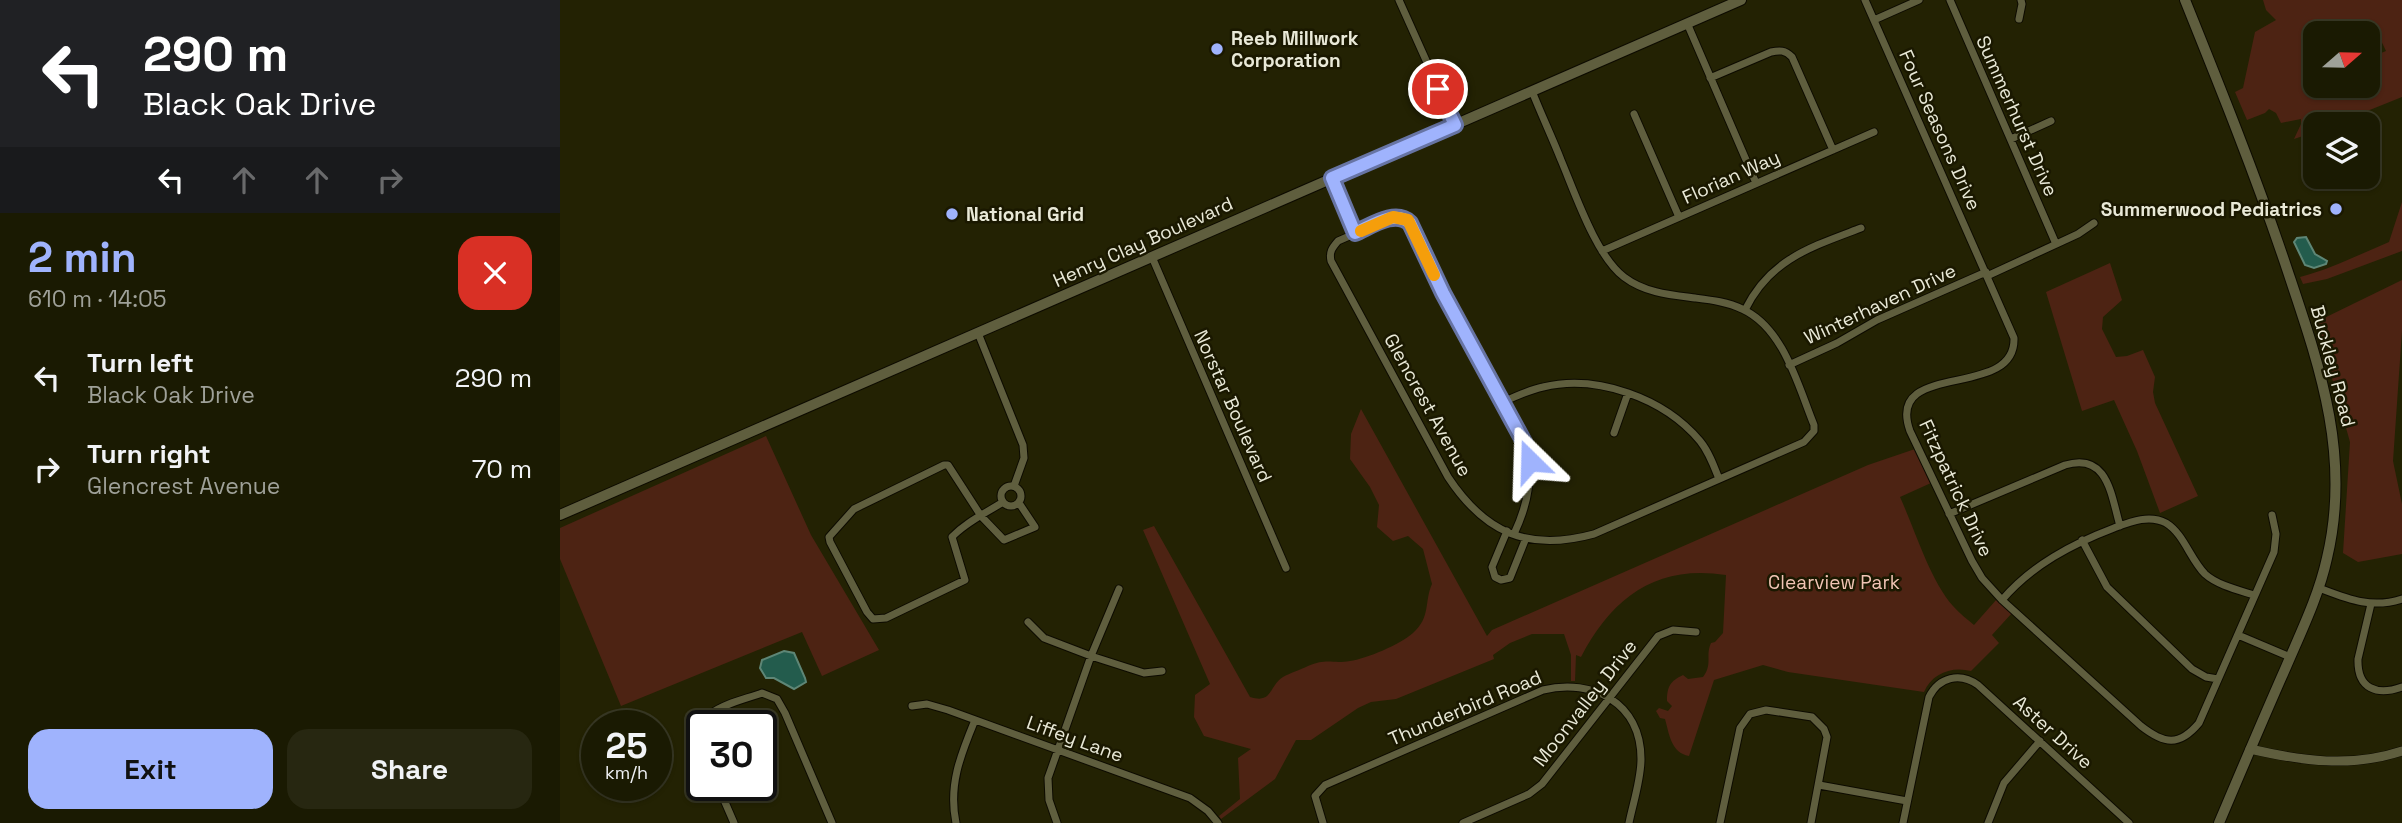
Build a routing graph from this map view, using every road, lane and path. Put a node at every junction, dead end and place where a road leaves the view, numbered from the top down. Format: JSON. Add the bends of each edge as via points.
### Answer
{"nodes":[{"id":1,"x":1399,"y":0,"type":"edge"},
{"id":2,"x":1741,"y":0,"type":"edge"},
{"id":3,"x":1865,"y":0,"type":"edge"},
{"id":4,"x":1919,"y":0,"type":"edge"},
{"id":5,"x":1950,"y":0,"type":"edge"},
{"id":6,"x":2021,"y":0,"type":"edge"},
{"id":7,"x":2185,"y":0,"type":"edge"},
{"id":8,"x":2019,"y":19,"type":"dead end"},
{"id":9,"x":1874,"y":20,"type":"junction"},
{"id":10,"x":1687,"y":23,"type":"junction"},
{"id":11,"x":1710,"y":78,"type":"junction"},
{"id":12,"x":1532,"y":91,"type":"junction"},
{"id":13,"x":1634,"y":114,"type":"dead end"},
{"id":14,"x":2051,"y":121,"type":"dead end"},
{"id":15,"x":1455,"y":125,"type":"junction"},
{"id":16,"x":1874,"y":132,"type":"dead end"},
{"id":17,"x":2011,"y":139,"type":"junction"},
{"id":18,"x":1833,"y":150,"type":"junction"},
{"id":19,"x":1332,"y":178,"type":"junction"},
{"id":20,"x":1756,"y":183,"type":"junction"},
{"id":21,"x":1679,"y":217,"type":"junction"},
{"id":22,"x":2094,"y":223,"type":"dead end"},
{"id":23,"x":1861,"y":228,"type":"dead end"},
{"id":24,"x":1355,"y":233,"type":"junction"},
{"id":25,"x":2056,"y":244,"type":"junction"},
{"id":26,"x":1602,"y":251,"type":"junction"},
{"id":27,"x":1152,"y":257,"type":"junction"},
{"id":28,"x":1987,"y":274,"type":"junction"},
{"id":29,"x":1745,"y":310,"type":"junction"},
{"id":30,"x":978,"y":333,"type":"junction"},
{"id":31,"x":1789,"y":365,"type":"junction"},
{"id":32,"x":1628,"y":393,"type":"junction"},
{"id":33,"x":1503,"y":402,"type":"junction"},
{"id":34,"x":1614,"y":433,"type":"dead end"},
{"id":35,"x":1719,"y":479,"type":"junction"},
{"id":36,"x":1014,"y":486,"type":"junction"},
{"id":37,"x":1003,"y":502,"type":"junction"},
{"id":38,"x":1018,"y":503,"type":"junction"},
{"id":39,"x":1949,"y":514,"type":"junction"},
{"id":40,"x":560,"y":515,"type":"edge"},
{"id":41,"x":2272,"y":515,"type":"dead end"},
{"id":42,"x":981,"y":516,"type":"junction"},
{"id":43,"x":2120,"y":526,"type":"junction"},
{"id":44,"x":1510,"y":533,"type":"junction"},
{"id":45,"x":1526,"y":538,"type":"junction"},
{"id":46,"x":2082,"y":540,"type":"junction"},
{"id":47,"x":1286,"y":568,"type":"dead end"},
{"id":48,"x":2319,"y":588,"type":"junction"},
{"id":49,"x":1119,"y":589,"type":"dead end"},
{"id":50,"x":2254,"y":596,"type":"junction"},
{"id":51,"x":2402,"y":599,"type":"edge"},
{"id":52,"x":2002,"y":600,"type":"junction"},
{"id":53,"x":2371,"y":604,"type":"junction"},
{"id":54,"x":1028,"y":622,"type":"dead end"},
{"id":55,"x":1696,"y":632,"type":"dead end"},
{"id":56,"x":2238,"y":635,"type":"junction"},
{"id":57,"x":1091,"y":656,"type":"junction"},
{"id":58,"x":2290,"y":657,"type":"junction"},
{"id":59,"x":1162,"y":671,"type":"dead end"},
{"id":60,"x":2218,"y":679,"type":"junction"},
{"id":61,"x":2402,"y":687,"type":"edge"},
{"id":62,"x":1609,"y":697,"type":"junction"},
{"id":63,"x":912,"y":706,"type":"dead end"},
{"id":64,"x":717,"y":710,"type":"edge"},
{"id":65,"x":975,"y":720,"type":"junction"},
{"id":66,"x":2040,"y":741,"type":"junction"},
{"id":67,"x":2250,"y":749,"type":"junction"},
{"id":68,"x":1057,"y":750,"type":"junction"},
{"id":69,"x":2402,"y":751,"type":"edge"},
{"id":70,"x":1819,"y":785,"type":"junction"},
{"id":71,"x":724,"y":801,"type":"edge"},
{"id":72,"x":1907,"y":801,"type":"junction"},
{"id":73,"x":734,"y":823,"type":"edge"},
{"id":74,"x":832,"y":823,"type":"edge"},
{"id":75,"x":957,"y":823,"type":"edge"},
{"id":76,"x":1058,"y":823,"type":"edge"},
{"id":77,"x":1218,"y":823,"type":"edge"},
{"id":78,"x":1323,"y":823,"type":"edge"},
{"id":79,"x":1463,"y":823,"type":"edge"},
{"id":80,"x":1629,"y":823,"type":"edge"},
{"id":81,"x":1720,"y":823,"type":"edge"},
{"id":82,"x":1811,"y":823,"type":"edge"},
{"id":83,"x":1903,"y":823,"type":"edge"},
{"id":84,"x":1988,"y":823,"type":"edge"},
{"id":85,"x":2129,"y":823,"type":"edge"},
{"id":86,"x":2218,"y":823,"type":"edge"}],
"edges":[{"from":1,"to":15,"type":"street"},
{"from":2,"to":10,"type":"main road","name":"Henry Clay Boulevard"},
{"from":3,"to":9,"type":"street","name":"Four Seasons Drive"},
{"from":4,"to":9,"type":"street"},
{"from":5,"to":17,"type":"street","name":"Summerhurst Drive"},
{"from":6,"to":8,"type":"street"},
{"from":7,"to":48,"type":"main road","name":"Buckley Road","via":[[2266,207],[2328,405],[2336,489]]},
{"from":9,"to":28,"type":"street","name":"Four Seasons Drive"},
{"from":10,"to":11,"type":"street"},
{"from":10,"to":12,"type":"main road","name":"Henry Clay Boulevard"},
{"from":11,"to":18,"type":"street","via":[[1771,52],[1787,51]]},
{"from":11,"to":20,"type":"street"},
{"from":12,"to":15,"type":"main road","name":"Henry Clay Boulevard"},
{"from":12,"to":26,"type":"street"},
{"from":13,"to":21,"type":"street"},
{"from":14,"to":17,"type":"street"},
{"from":15,"to":19,"type":"main road","name":"Henry Clay Boulevard"},
{"from":16,"to":18,"type":"street","name":"Florian Way"},
{"from":17,"to":25,"type":"street","name":"Summerhurst Drive"},
{"from":18,"to":20,"type":"street","name":"Florian Way"},
{"from":19,"to":24,"type":"street"},
{"from":19,"to":27,"type":"main road","name":"Henry Clay Boulevard"},
{"from":20,"to":21,"type":"street","name":"Florian Way"},
{"from":21,"to":26,"type":"street","name":"Florian Way"},
{"from":22,"to":25,"type":"street","name":"Winterhaven Drive"},
{"from":23,"to":29,"type":"street","via":[[1778,266],[1751,296]]},
{"from":24,"to":33,"type":"street","via":[[1393,217],[1408,220]]},
{"from":24,"to":44,"type":"street","name":"Glencrest Avenue","via":[[1332,247],[1331,261],[1448,477],[1478,514]]},
{"from":25,"to":28,"type":"street","name":"Winterhaven Drive"},
{"from":26,"to":29,"type":"street","via":[[1617,271],[1642,288]]},
{"from":27,"to":30,"type":"main road","name":"Henry Clay Boulevard"},
{"from":27,"to":47,"type":"street","name":"Norstar Boulevard"},
{"from":28,"to":31,"type":"street","name":"Winterhaven Drive","via":[[1877,320]]},
{"from":28,"to":39,"type":"street","name":"Fitzpatrick Drive","via":[[2014,338],[2008,362],[1927,388],[1907,408],[1910,431]]},
{"from":29,"to":31,"type":"street","via":[[1772,335]]},
{"from":30,"to":36,"type":"street","via":[[1022,439],[1024,458]]},
{"from":30,"to":40,"type":"main road","name":"Henry Clay Boulevard"},
{"from":31,"to":35,"type":"street","name":"Glencrest Avenue","via":[[1814,425],[1812,434],[1804,443]]},
{"from":32,"to":33,"type":"street","via":[[1597,385],[1554,385]]},
{"from":32,"to":34,"type":"street"},
{"from":32,"to":35,"type":"street","via":[[1662,410],[1700,441]]},
{"from":33,"to":44,"type":"street","via":[[1530,461],[1529,493]]},
{"from":35,"to":45,"type":"street","name":"Glencrest Avenue","via":[[1594,534],[1557,541]]},
{"from":36,"to":37,"type":"street","via":[[1004,489]]},
{"from":36,"to":38,"type":"street","via":[[1021,493]]},
{"from":37,"to":38,"type":"street","via":[[1009,506]]},
{"from":37,"to":42,"type":"street"},
{"from":38,"to":42,"type":"street","via":[[1035,527],[1004,540]]},
{"from":39,"to":43,"type":"street","via":[[2065,465],[2083,462],[2103,474]]},
{"from":39,"to":52,"type":"street","name":"Fitzpatrick Drive","via":[[1982,578]]},
{"from":41,"to":50,"type":"street","name":"Fitzpatrick Drive","via":[[2276,543]]},
{"from":42,"to":42,"type":"street","via":[[952,537],[965,580],[886,618],[873,619],[867,611],[829,537],[854,509],[944,465]]},
{"from":43,"to":46,"type":"street"},
{"from":43,"to":50,"type":"street","via":[[2150,519],[2168,524],[2206,575]]},
{"from":44,"to":45,"type":"street","name":"Glencrest Avenue"},
{"from":44,"to":45,"type":"street","via":[[1492,573],[1504,581],[1510,578]]},
{"from":46,"to":52,"type":"street","via":[[2021,580]]},
{"from":46,"to":60,"type":"street","via":[[2107,587],[2192,669]]},
{"from":48,"to":53,"type":"street"},
{"from":48,"to":58,"type":"main road","name":"Buckley Road"},
{"from":49,"to":57,"type":"street"},
{"from":50,"to":56,"type":"street","name":"Fitzpatrick Drive"},
{"from":51,"to":53,"type":"street"},
{"from":52,"to":60,"type":"street","name":"Fitzpatrick Drive","via":[[2154,736],[2173,741],[2185,737],[2199,723]]},
{"from":53,"to":61,"type":"street","via":[[2357,668],[2368,687],[2381,692]]},
{"from":54,"to":57,"type":"street","via":[[1044,638]]},
{"from":55,"to":62,"type":"street","name":"Moonvalley Drive","via":[[1673,630],[1658,636]]},
{"from":56,"to":58,"type":"street"},
{"from":56,"to":60,"type":"street","name":"Fitzpatrick Drive"},
{"from":57,"to":59,"type":"street","via":[[1144,673]]},
{"from":57,"to":68,"type":"street"},
{"from":58,"to":67,"type":"main road","name":"Buckley Road"},
{"from":62,"to":78,"type":"street","name":"Thunderbird Road","via":[[1577,686],[1543,690],[1325,785],[1315,796]]},
{"from":62,"to":79,"type":"street","name":"Moonvalley Drive","via":[[1542,784]]},
{"from":62,"to":80,"type":"street","name":"Thunderbird Road","via":[[1632,722],[1641,750]]},
{"from":63,"to":65,"type":"street","name":"Liffey Lane","via":[[927,704]]},
{"from":64,"to":74,"type":"street","via":[[762,693],[777,699]]},
{"from":65,"to":68,"type":"street","name":"Liffey Lane"},
{"from":65,"to":75,"type":"street","via":[[955,777]]},
{"from":66,"to":72,"type":"street","name":"Aster Drive","via":[[1972,681],[1950,678],[1936,685],[1929,697]]},
{"from":66,"to":84,"type":"street","via":[[2004,783]]},
{"from":66,"to":85,"type":"street","name":"Aster Drive"},
{"from":67,"to":69,"type":"street","via":[[2336,762]]},
{"from":67,"to":86,"type":"main road","name":"Buckley Road"},
{"from":68,"to":76,"type":"street","via":[[1047,787]]},
{"from":68,"to":77,"type":"street","name":"Liffey Lane","via":[[1190,799]]},
{"from":70,"to":72,"type":"street"},
{"from":70,"to":81,"type":"street","via":[[1827,737],[1818,720],[1758,711],[1740,728]]},
{"from":70,"to":82,"type":"street"},
{"from":71,"to":73,"type":"street"},
{"from":72,"to":83,"type":"street"}]}
